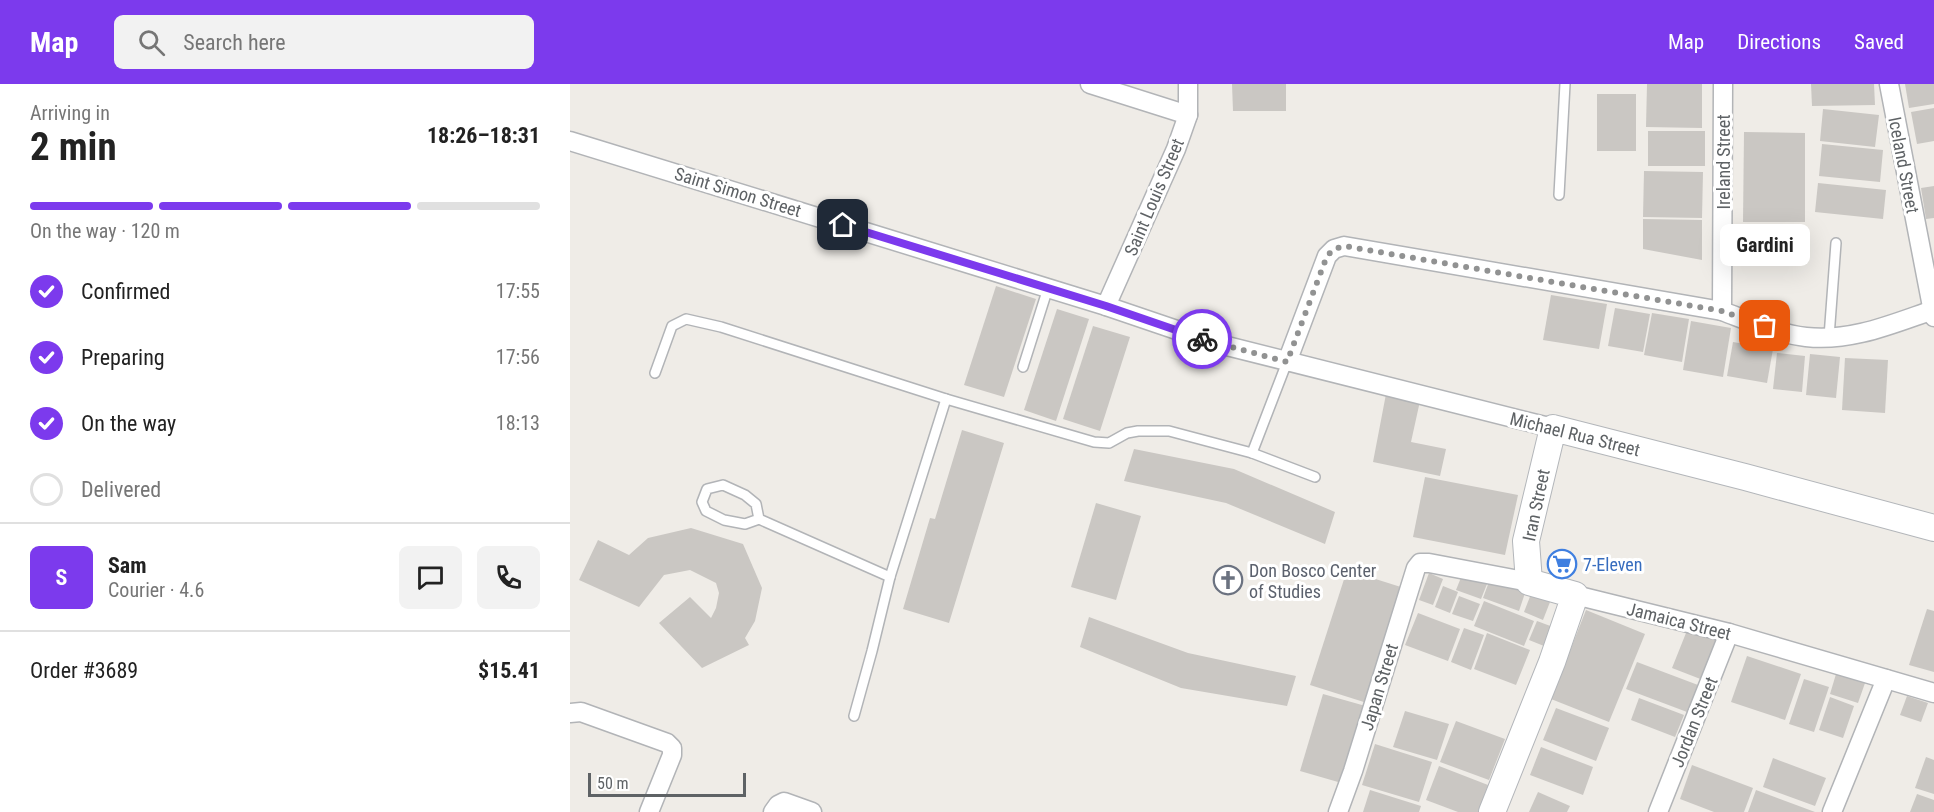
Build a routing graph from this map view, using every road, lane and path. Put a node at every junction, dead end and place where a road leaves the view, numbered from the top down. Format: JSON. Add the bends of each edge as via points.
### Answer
{"nodes":[{"id":1,"x":1090,"y":84,"type":"edge"},
{"id":2,"x":1188,"y":84,"type":"edge"},
{"id":3,"x":1565,"y":84,"type":"edge"},
{"id":4,"x":1723,"y":84,"type":"edge"},
{"id":5,"x":1889,"y":84,"type":"edge"},
{"id":6,"x":1188,"y":115,"type":"junction"},
{"id":7,"x":570,"y":141,"type":"edge"},
{"id":8,"x":1559,"y":195,"type":"dead end"},
{"id":9,"x":1836,"y":243,"type":"dead end"},
{"id":10,"x":1048,"y":288,"type":"junction"},
{"id":11,"x":1106,"y":306,"type":"junction"},
{"id":12,"x":1722,"y":311,"type":"junction"},
{"id":13,"x":1933,"y":314,"type":"edge"},
{"id":14,"x":1829,"y":338,"type":"junction"},
{"id":15,"x":1215,"y":343,"type":"joint"},
{"id":16,"x":1287,"y":362,"type":"junction"},
{"id":17,"x":1023,"y":367,"type":"dead end"},
{"id":18,"x":655,"y":373,"type":"dead end"},
{"id":19,"x":946,"y":399,"type":"junction"},
{"id":20,"x":1553,"y":428,"type":"junction"},
{"id":21,"x":1252,"y":453,"type":"junction"},
{"id":22,"x":1314,"y":477,"type":"dead end"},
{"id":23,"x":759,"y":519,"type":"junction"},
{"id":24,"x":1933,"y":523,"type":"edge"},
{"id":25,"x":1420,"y":563,"type":"joint"},
{"id":26,"x":890,"y":577,"type":"junction"},
{"id":27,"x":1529,"y":582,"type":"junction"},
{"id":28,"x":1575,"y":595,"type":"junction"},
{"id":29,"x":1729,"y":633,"type":"junction"},
{"id":30,"x":1886,"y":679,"type":"junction"},
{"id":31,"x":1934,"y":693,"type":"edge"},
{"id":32,"x":570,"y":714,"type":"edge"},
{"id":33,"x":854,"y":716,"type":"dead end"},
{"id":34,"x":650,"y":812,"type":"edge"},
{"id":35,"x":773,"y":812,"type":"edge"},
{"id":36,"x":812,"y":812,"type":"edge"},
{"id":37,"x":1338,"y":812,"type":"edge"},
{"id":38,"x":1492,"y":812,"type":"edge"},
{"id":39,"x":1658,"y":812,"type":"edge"},
{"id":40,"x":1832,"y":812,"type":"edge"}],
"edges":[{"from":1,"to":6,"type":"street"},
{"from":2,"to":6,"type":"street","name":"Saint Louis Street"},
{"from":3,"to":8,"type":"lane"},
{"from":4,"to":12,"type":"street","name":"Ireland Street"},
{"from":5,"to":13,"type":"street","name":"Iceland Street"},
{"from":6,"to":11,"type":"street","name":"Saint Louis Street"},
{"from":7,"to":10,"type":"street","name":"Saint Simon Street"},
{"from":9,"to":14,"type":"lane"},
{"from":10,"to":11,"type":"street","name":"Saint Simon Street"},
{"from":10,"to":17,"type":"lane"},
{"from":11,"to":15,"type":"street","name":"Saint Simon Street"},
{"from":12,"to":14,"type":"street","via":[[1806,337]]},
{"from":12,"to":16,"type":"street","via":[[1344,246],[1327,256]]},
{"from":13,"to":14,"type":"street","via":[[1870,332]]},
{"from":15,"to":16,"type":"street","name":"Michael Rua Street"},
{"from":16,"to":20,"type":"street","name":"Michael Rua Street"},
{"from":16,"to":21,"type":"lane"},
{"from":18,"to":19,"type":"lane","via":[[672,326],[686,319]]},
{"from":19,"to":21,"type":"lane","via":[[1094,442],[1109,442],[1138,431],[1169,431]]},
{"from":19,"to":26,"type":"lane"},
{"from":20,"to":24,"type":"main road","name":"Michael Rua Street"},
{"from":20,"to":27,"type":"main road","name":"Iran Street","via":[[1526,541]]},
{"from":21,"to":22,"type":"lane"},
{"from":23,"to":23,"type":"lane","via":[[756,504],[745,495],[723,485],[707,489],[702,502],[706,511],[745,524]]},
{"from":23,"to":26,"type":"lane"},
{"from":25,"to":27,"type":"street","name":"Jamaica Street"},
{"from":25,"to":37,"type":"street","name":"Japan Street"},
{"from":26,"to":33,"type":"lane"},
{"from":27,"to":28,"type":"main road","name":"Jamaica Street"},
{"from":28,"to":29,"type":"street","name":"Jamaica Street"},
{"from":28,"to":38,"type":"main road"},
{"from":29,"to":30,"type":"street","name":"Jamaica Street"},
{"from":29,"to":39,"type":"street","name":"Jordan Street"},
{"from":30,"to":31,"type":"street","name":"Jamaica Street"},
{"from":30,"to":40,"type":"street"},
{"from":32,"to":34,"type":"street","via":[[581,712],[672,748]]},
{"from":35,"to":36,"type":"street","via":[[784,802]]}]}
